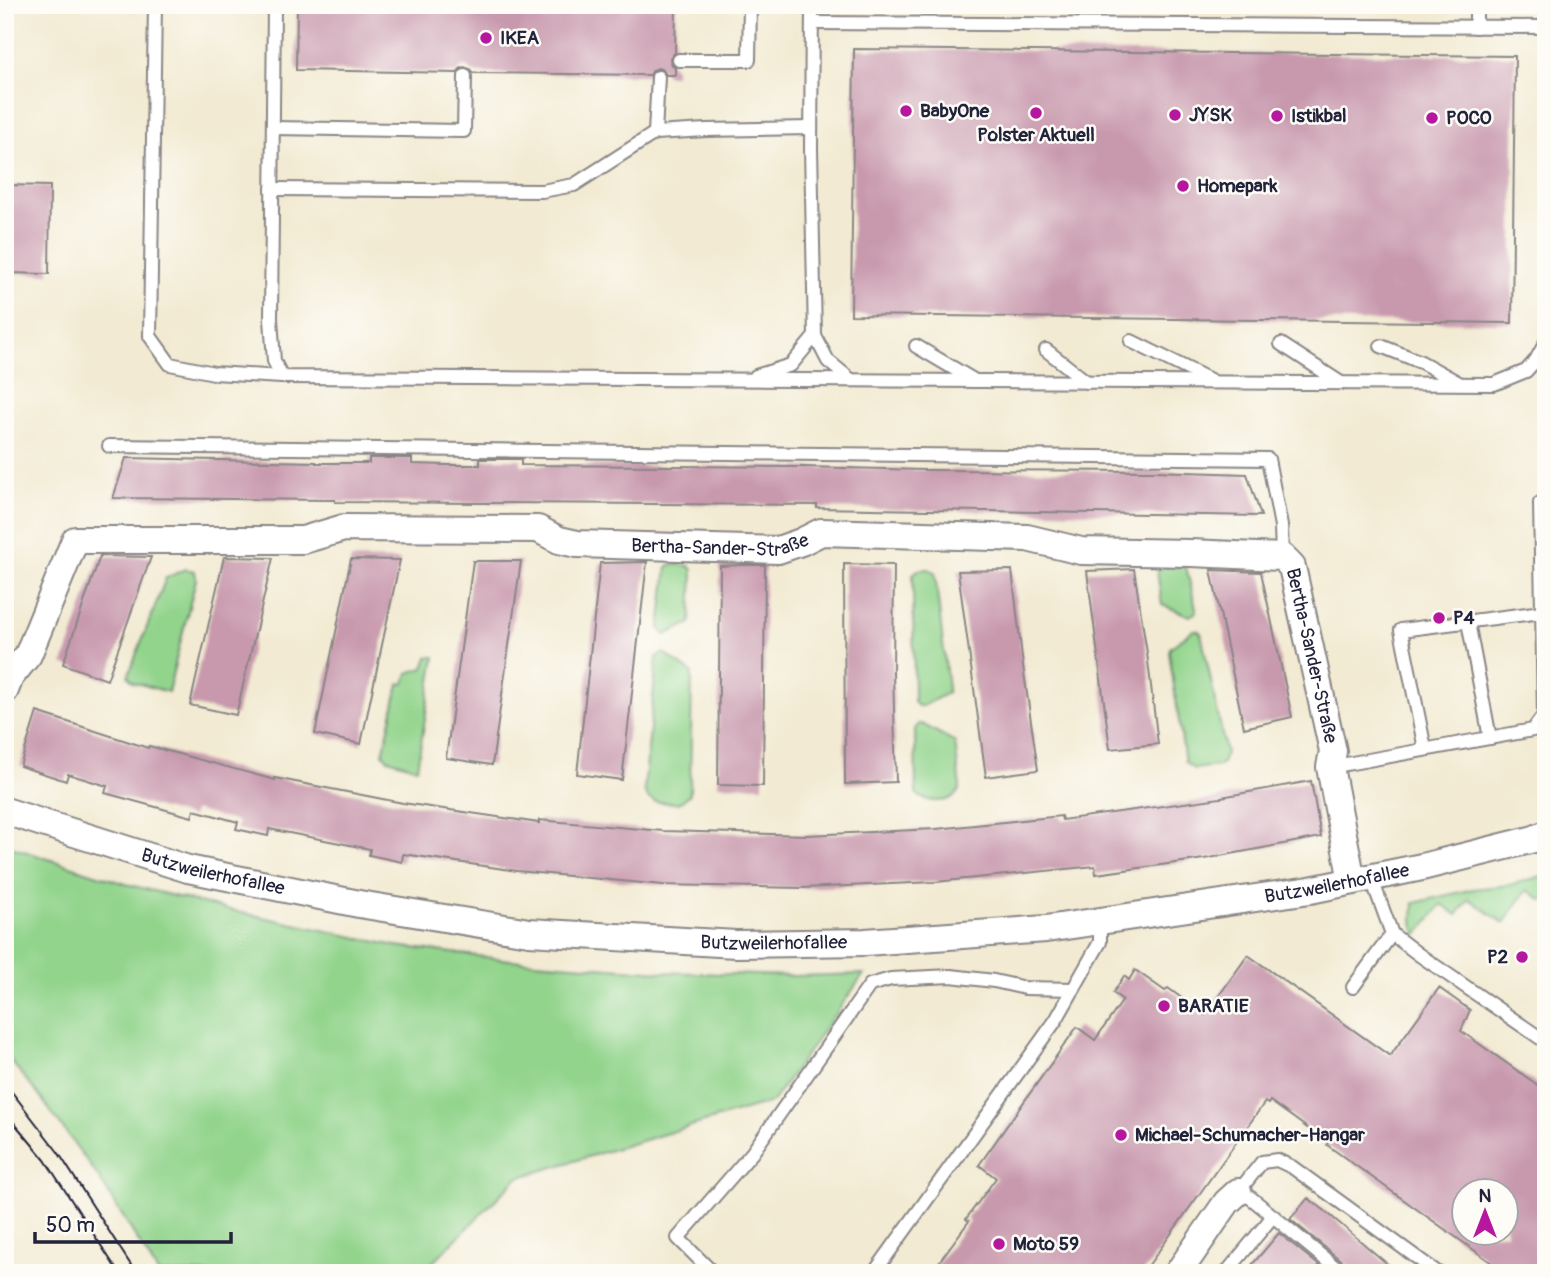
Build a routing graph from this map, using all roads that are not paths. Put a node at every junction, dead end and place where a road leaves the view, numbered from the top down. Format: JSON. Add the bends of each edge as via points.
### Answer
{"nodes":[{"id":1,"x":155,"y":5,"type":"edge"},
{"id":2,"x":274,"y":5,"type":"edge"},
{"id":3,"x":750,"y":5,"type":"edge"},
{"id":4,"x":812,"y":5,"type":"edge"},
{"id":5,"x":1476,"y":5,"type":"edge"},
{"id":6,"x":811,"y":23,"type":"junction"},
{"id":7,"x":1476,"y":27,"type":"junction"},
{"id":8,"x":1546,"y":27,"type":"edge"},
{"id":9,"x":679,"y":60,"type":"dead end"},
{"id":10,"x":465,"y":76,"type":"dead end"},
{"id":11,"x":658,"y":76,"type":"dead end"},
{"id":12,"x":273,"y":128,"type":"junction"},
{"id":13,"x":811,"y":128,"type":"junction"},
{"id":14,"x":656,"y":133,"type":"junction"},
{"id":15,"x":272,"y":189,"type":"junction"},
{"id":16,"x":815,"y":335,"type":"junction"},
{"id":17,"x":1131,"y":341,"type":"dead end"},
{"id":18,"x":1546,"y":342,"type":"edge"},
{"id":19,"x":1280,"y":344,"type":"dead end"},
{"id":20,"x":916,"y":346,"type":"dead end"},
{"id":21,"x":1381,"y":346,"type":"dead end"},
{"id":22,"x":1046,"y":350,"type":"dead end"},
{"id":23,"x":282,"y":377,"type":"junction"},
{"id":24,"x":746,"y":380,"type":"junction"},
{"id":25,"x":851,"y":380,"type":"junction"},
{"id":26,"x":976,"y":381,"type":"junction"},
{"id":27,"x":1087,"y":382,"type":"junction"},
{"id":28,"x":1216,"y":383,"type":"junction"},
{"id":29,"x":1341,"y":383,"type":"junction"},
{"id":30,"x":1462,"y":384,"type":"junction"},
{"id":31,"x":109,"y":446,"type":"dead end"},
{"id":32,"x":1539,"y":503,"type":"dead end"},
{"id":33,"x":1282,"y":557,"type":"junction"},
{"id":34,"x":1542,"y":612,"type":"junction"},
{"id":35,"x":1468,"y":622,"type":"junction"},
{"id":36,"x":5,"y":690,"type":"edge"},
{"id":37,"x":1490,"y":738,"type":"junction"},
{"id":38,"x":1425,"y":749,"type":"junction"},
{"id":39,"x":1329,"y":767,"type":"junction"},
{"id":40,"x":5,"y":811,"type":"edge"},
{"id":41,"x":1546,"y":834,"type":"edge"},
{"id":42,"x":1361,"y":879,"type":"junction"},
{"id":43,"x":1100,"y":922,"type":"junction"},
{"id":44,"x":1392,"y":934,"type":"junction"},
{"id":45,"x":1353,"y":987,"type":"dead end"},
{"id":46,"x":1074,"y":989,"type":"junction"},
{"id":47,"x":1544,"y":1036,"type":"edge"},
{"id":48,"x":1238,"y":1192,"type":"junction"},
{"id":49,"x":1273,"y":1216,"type":"junction"},
{"id":50,"x":713,"y":1273,"type":"edge"},
{"id":51,"x":874,"y":1273,"type":"edge"},
{"id":52,"x":1178,"y":1273,"type":"edge"},
{"id":53,"x":1226,"y":1273,"type":"edge"},
{"id":54,"x":1342,"y":1273,"type":"edge"},
{"id":55,"x":1438,"y":1273,"type":"edge"}],
"edges":[{"from":1,"to":23,"type":"lane","via":[[150,336],[170,364],[214,373]]},
{"from":2,"to":12,"type":"lane"},
{"from":3,"to":9,"type":"lane","via":[[749,60]]},
{"from":4,"to":6,"type":"lane"},
{"from":5,"to":7,"type":"lane"},
{"from":6,"to":7,"type":"lane"},
{"from":6,"to":13,"type":"lane"},
{"from":7,"to":8,"type":"lane"},
{"from":10,"to":12,"type":"lane","via":[[464,131]]},
{"from":11,"to":14,"type":"lane"},
{"from":12,"to":15,"type":"lane"},
{"from":13,"to":14,"type":"lane"},
{"from":13,"to":16,"type":"lane"},
{"from":14,"to":15,"type":"lane","via":[[574,185],[542,191]]},
{"from":15,"to":23,"type":"lane","via":[[271,319],[274,361]]},
{"from":16,"to":24,"type":"lane","via":[[791,365]]},
{"from":16,"to":25,"type":"lane","via":[[828,361]]},
{"from":17,"to":28,"type":"lane"},
{"from":18,"to":30,"type":"lane","via":[[1526,371],[1494,384]]},
{"from":19,"to":29,"type":"lane"},
{"from":20,"to":26,"type":"lane"},
{"from":21,"to":30,"type":"lane"},
{"from":22,"to":27,"type":"lane"},
{"from":23,"to":24,"type":"lane"},
{"from":24,"to":25,"type":"lane"},
{"from":25,"to":26,"type":"lane"},
{"from":26,"to":27,"type":"lane"},
{"from":27,"to":28,"type":"lane"},
{"from":28,"to":29,"type":"lane"},
{"from":29,"to":30,"type":"lane"},
{"from":31,"to":33,"type":"lane","via":[[1268,459]]},
{"from":32,"to":34,"type":"lane"},
{"from":33,"to":36,"type":"street","name":"Bertha-Sander-Straße","via":[[1081,551],[1027,538],[821,532],[778,550],[576,544],[538,529],[345,528],[303,540],[75,540],[28,655]]},
{"from":33,"to":39,"type":"street","name":"Bertha-Sander-Straße","via":[[1292,568],[1301,607],[1333,751]]},
{"from":34,"to":35,"type":"lane"},
{"from":34,"to":37,"type":"lane","via":[[1544,715],[1533,730]]},
{"from":35,"to":37,"type":"lane"},
{"from":35,"to":38,"type":"lane","via":[[1401,630]]},
{"from":37,"to":38,"type":"lane"},
{"from":38,"to":39,"type":"lane"},
{"from":39,"to":42,"type":"street","name":"Bertha-Sander-Straße"},
{"from":40,"to":43,"type":"street","name":"Butzweilerhofallee","via":[[188,869],[529,932],[736,944],[865,942]]},
{"from":41,"to":42,"type":"street","name":"Butzweilerhofallee"},
{"from":42,"to":43,"type":"street","name":"Butzweilerhofallee"},
{"from":42,"to":44,"type":"lane"},
{"from":43,"to":46,"type":"lane","via":[[1100,942]]},
{"from":44,"to":45,"type":"lane"},
{"from":44,"to":47,"type":"lane"},
{"from":46,"to":50,"type":"lane","via":[[1025,988],[951,976],[891,979],[870,985],[752,1153],[677,1238]]},
{"from":46,"to":51,"type":"lane"},
{"from":48,"to":49,"type":"lane"},
{"from":48,"to":52,"type":"street"},
{"from":48,"to":55,"type":"lane","via":[[1262,1162],[1277,1160]]},
{"from":49,"to":53,"type":"lane"},
{"from":49,"to":54,"type":"lane"}]}
